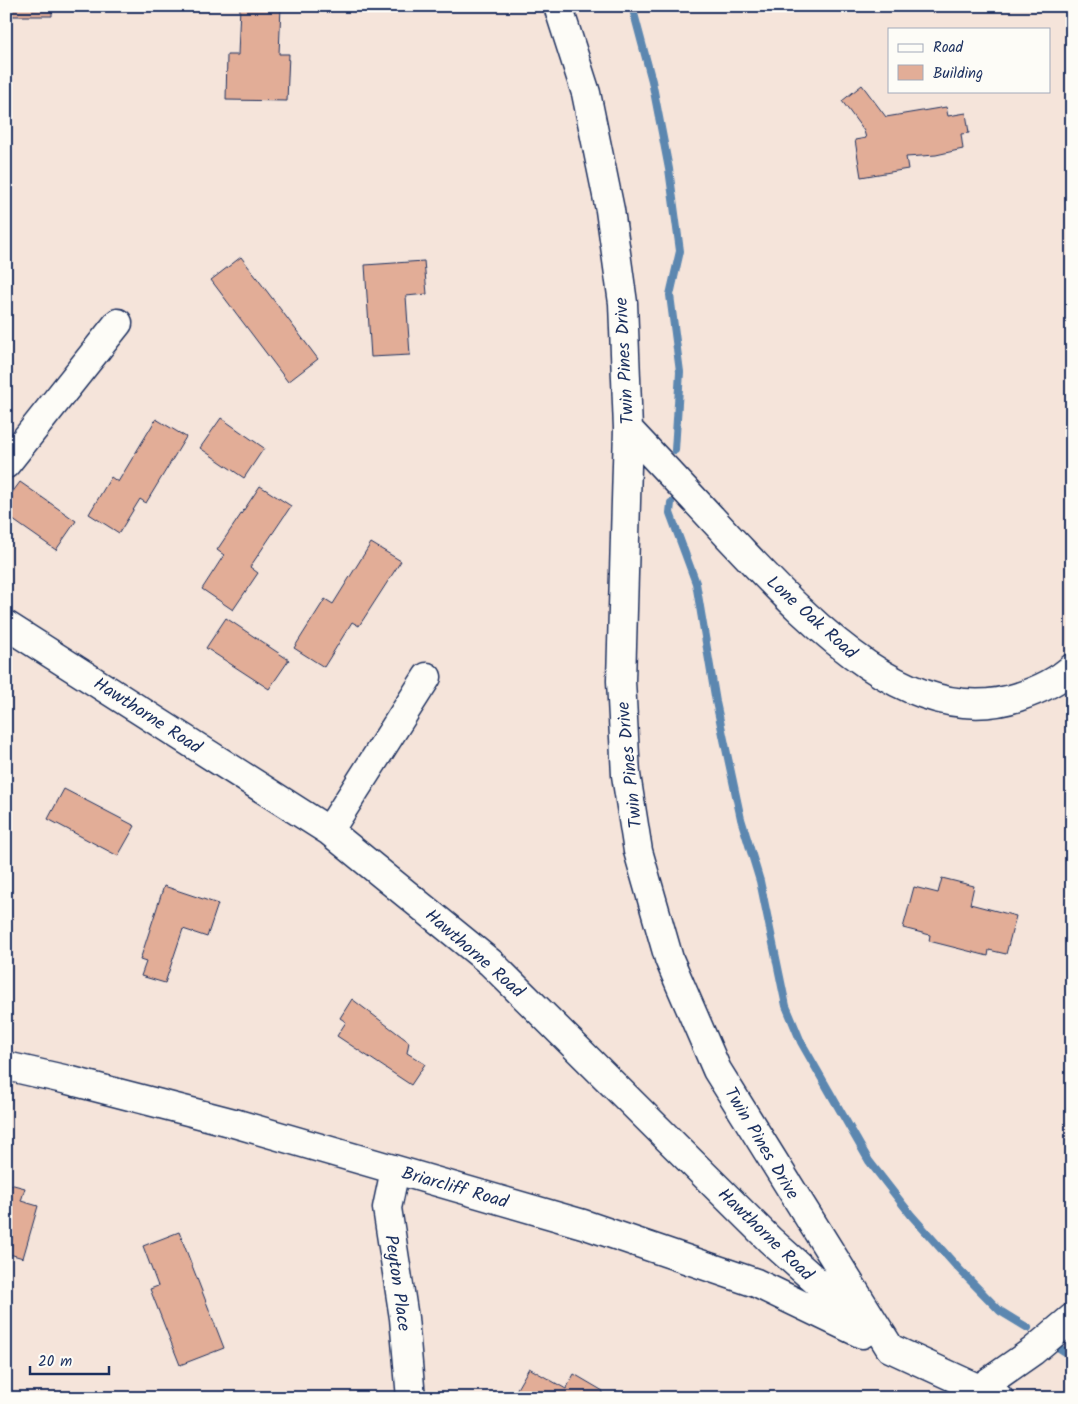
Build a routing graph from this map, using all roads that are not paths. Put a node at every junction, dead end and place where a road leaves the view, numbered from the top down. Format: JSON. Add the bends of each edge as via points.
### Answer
{"nodes":[{"id":1,"x":558,"y":6,"type":"edge"},
{"id":2,"x":118,"y":323,"type":"dead end"},
{"id":3,"x":628,"y":428,"type":"junction"},
{"id":4,"x":6,"y":464,"type":"edge"},
{"id":5,"x":6,"y":625,"type":"edge"},
{"id":6,"x":1072,"y":668,"type":"edge"},
{"id":7,"x":426,"y":677,"type":"dead end"},
{"id":8,"x":329,"y":831,"type":"junction"},
{"id":9,"x":6,"y":1066,"type":"edge"},
{"id":10,"x":395,"y":1170,"type":"junction"},
{"id":11,"x":1072,"y":1318,"type":"edge"},
{"id":12,"x":890,"y":1348,"type":"junction"},
{"id":13,"x":989,"y":1393,"type":"edge"},
{"id":14,"x":411,"y":1398,"type":"edge"}],
"edges":[{"from":1,"to":3,"type":"street","name":"Twin Pines Drive","via":[[586,93],[610,210],[623,304]]},
{"from":2,"to":4,"type":"street"},
{"from":3,"to":6,"type":"street","name":"Lone Oak Road","via":[[790,601],[860,661],[906,686],[963,704],[999,703],[1032,692]]},
{"from":3,"to":12,"type":"street","name":"Twin Pines Drive","via":[[621,681],[626,775],[638,851],[668,959],[717,1070]]},
{"from":5,"to":8,"type":"street","name":"Hawthorne Road"},
{"from":7,"to":8,"type":"street"},
{"from":8,"to":12,"type":"street","name":"Hawthorne Road","via":[[491,963],[770,1240]]},
{"from":9,"to":10,"type":"street","name":"Briarcliff Road","via":[[234,1123]]},
{"from":10,"to":12,"type":"street","name":"Briarcliff Road","via":[[583,1224],[756,1283]]},
{"from":10,"to":14,"type":"street","name":"Peyton Place","via":[[386,1208],[404,1318]]},
{"from":11,"to":13,"type":"street"},
{"from":12,"to":13,"type":"street"}]}
